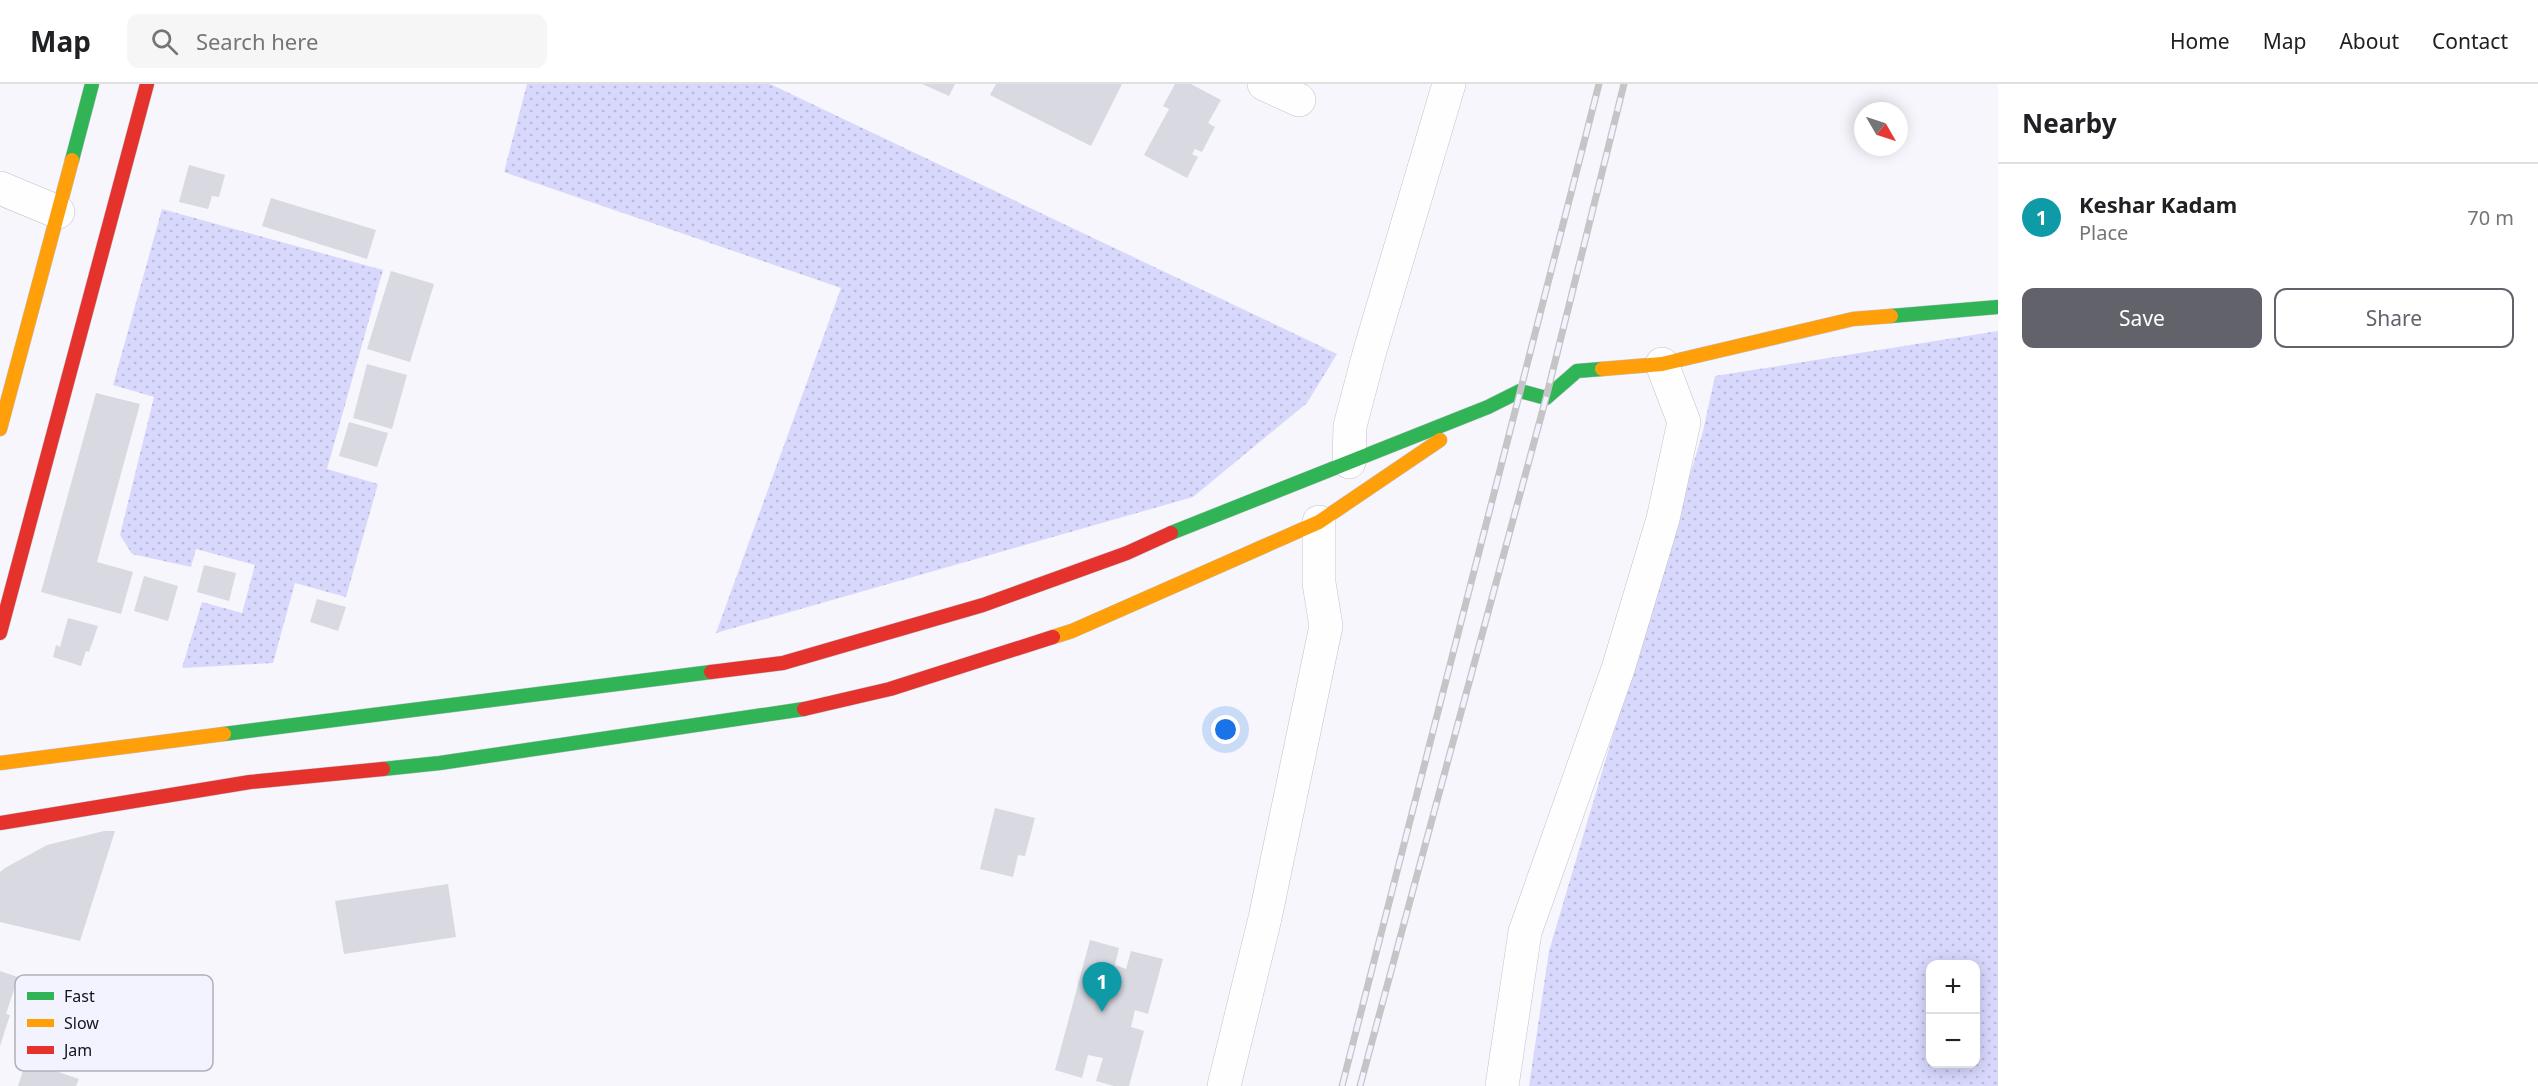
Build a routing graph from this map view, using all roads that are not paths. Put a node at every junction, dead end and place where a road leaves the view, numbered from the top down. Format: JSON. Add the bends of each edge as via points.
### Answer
{"nodes":[{"id":1,"x":92,"y":84,"type":"edge"},
{"id":2,"x":147,"y":84,"type":"edge"},
{"id":3,"x":1264,"y":84,"type":"edge"},
{"id":4,"x":1449,"y":84,"type":"edge"},
{"id":5,"x":1299,"y":100,"type":"dead end"},
{"id":6,"x":0,"y":188,"type":"edge"},
{"id":7,"x":58,"y":212,"type":"junction"},
{"id":8,"x":1998,"y":307,"type":"edge"},
{"id":9,"x":1662,"y":364,"type":"junction"},
{"id":10,"x":1488,"y":407,"type":"junction"},
{"id":11,"x":0,"y":429,"type":"edge"},
{"id":12,"x":1349,"y":462,"type":"junction"},
{"id":13,"x":1319,"y":522,"type":"junction"},
{"id":14,"x":0,"y":633,"type":"edge"},
{"id":15,"x":0,"y":763,"type":"edge"},
{"id":16,"x":0,"y":823,"type":"edge"},
{"id":17,"x":1224,"y":1086,"type":"edge"},
{"id":18,"x":1502,"y":1086,"type":"edge"}],
"edges":[{"from":1,"to":7,"type":"street"},
{"from":2,"to":14,"type":"street"},
{"from":3,"to":5,"type":"street"},
{"from":4,"to":12,"type":"street","via":[[1369,354],[1350,426]]},
{"from":6,"to":7,"type":"street"},
{"from":7,"to":11,"type":"street"},
{"from":8,"to":9,"type":"street","via":[[1853,319]]},
{"from":9,"to":10,"type":"street","via":[[1577,371],[1546,398],[1520,391]]},
{"from":9,"to":18,"type":"street","via":[[1684,422],[1664,519],[1618,669],[1525,932]]},
{"from":10,"to":12,"type":"street"},
{"from":10,"to":13,"type":"street"},
{"from":12,"to":15,"type":"street","via":[[1201,519],[1127,553],[994,601],[783,663]]},
{"from":13,"to":16,"type":"street","via":[[1072,631],[890,689],[796,711],[440,763],[250,783]]},
{"from":13,"to":17,"type":"street","via":[[1319,583],[1326,626],[1265,918]]}]}
